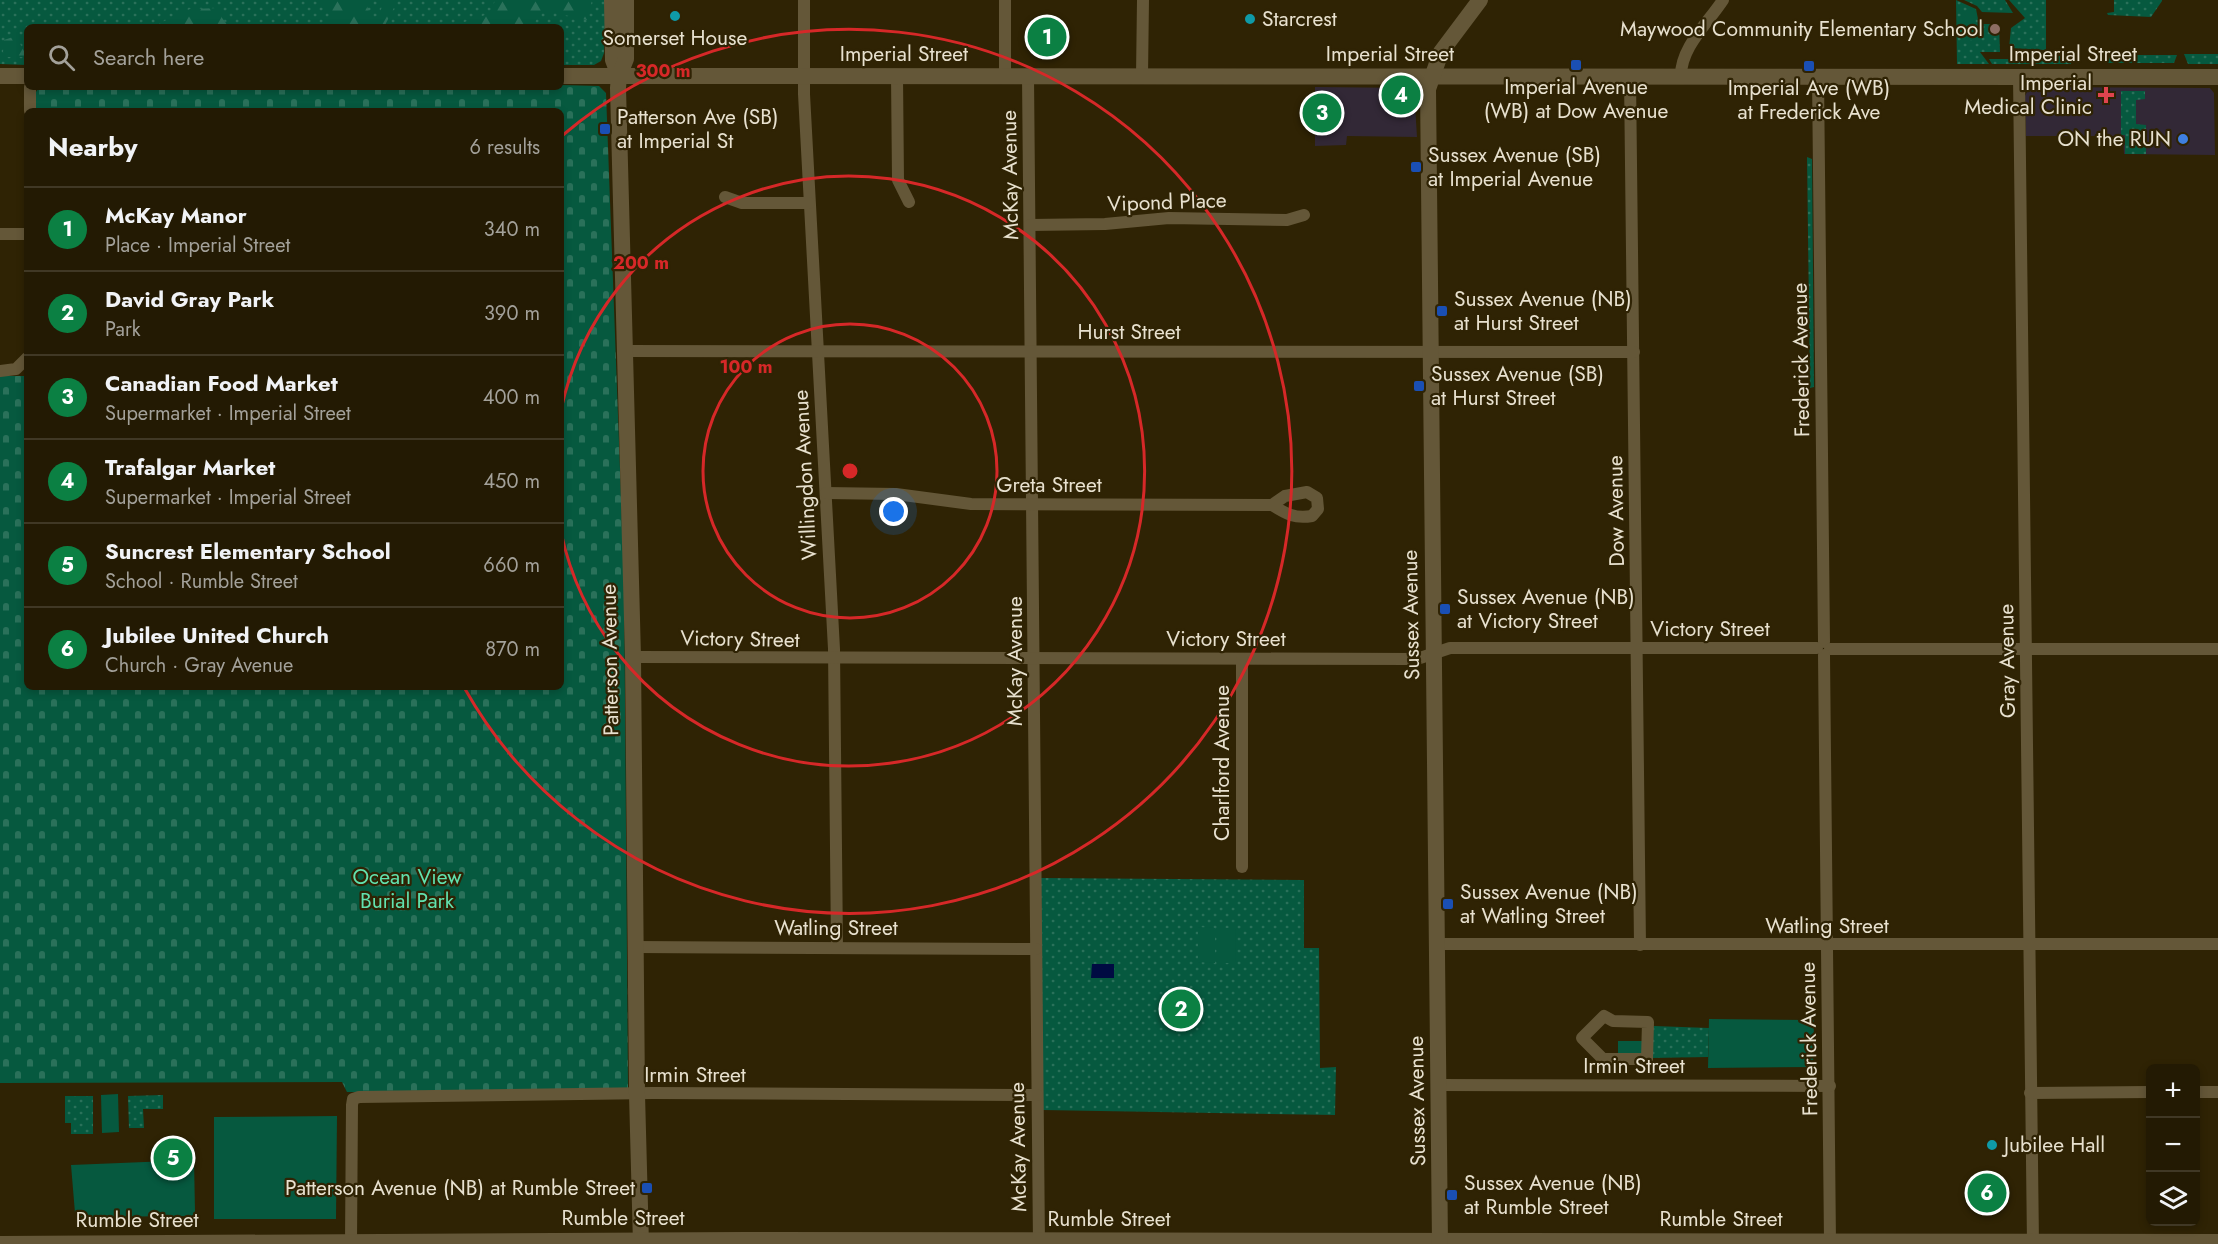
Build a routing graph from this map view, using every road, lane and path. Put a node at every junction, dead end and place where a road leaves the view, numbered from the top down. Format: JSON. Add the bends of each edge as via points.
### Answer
{"nodes":[{"id":1,"x":612,"y":0,"type":"edge"},
{"id":2,"x":626,"y":0,"type":"edge"},
{"id":3,"x":804,"y":0,"type":"edge"},
{"id":4,"x":1005,"y":0,"type":"edge"},
{"id":5,"x":1143,"y":0,"type":"edge"},
{"id":6,"x":1480,"y":0,"type":"edge"},
{"id":7,"x":1723,"y":0,"type":"edge"},
{"id":8,"x":0,"y":76,"type":"edge"},
{"id":9,"x":24,"y":76,"type":"edge"},
{"id":10,"x":564,"y":76,"type":"edge"},
{"id":11,"x":619,"y":76,"type":"junction"},
{"id":12,"x":803,"y":76,"type":"junction"},
{"id":13,"x":897,"y":76,"type":"junction"},
{"id":14,"x":1143,"y":76,"type":"junction"},
{"id":15,"x":1005,"y":77,"type":"junction"},
{"id":16,"x":1028,"y":77,"type":"junction"},
{"id":17,"x":1432,"y":77,"type":"junction"},
{"id":18,"x":1630,"y":77,"type":"junction"},
{"id":19,"x":1681,"y":77,"type":"junction"},
{"id":20,"x":1818,"y":77,"type":"junction"},
{"id":21,"x":2019,"y":77,"type":"junction"},
{"id":22,"x":2218,"y":77,"type":"edge"},
{"id":23,"x":30,"y":90,"type":"edge"},
{"id":24,"x":30,"y":108,"type":"edge"},
{"id":25,"x":725,"y":198,"type":"dead end"},
{"id":26,"x":809,"y":202,"type":"junction"},
{"id":27,"x":909,"y":202,"type":"dead end"},
{"id":28,"x":1304,"y":215,"type":"dead end"},
{"id":29,"x":1030,"y":225,"type":"junction"},
{"id":30,"x":0,"y":234,"type":"edge"},
{"id":31,"x":24,"y":234,"type":"edge"},
{"id":32,"x":623,"y":351,"type":"junction"},
{"id":33,"x":818,"y":351,"type":"junction"},
{"id":34,"x":1031,"y":351,"type":"junction"},
{"id":35,"x":1430,"y":352,"type":"junction"},
{"id":36,"x":1634,"y":352,"type":"junction"},
{"id":37,"x":24,"y":362,"type":"edge"},
{"id":38,"x":0,"y":370,"type":"edge"},
{"id":39,"x":826,"y":493,"type":"junction"},
{"id":40,"x":1033,"y":505,"type":"junction"},
{"id":41,"x":1272,"y":505,"type":"dead end"},
{"id":42,"x":1824,"y":648,"type":"junction"},
{"id":43,"x":1637,"y":649,"type":"junction"},
{"id":44,"x":2026,"y":649,"type":"junction"},
{"id":45,"x":2218,"y":649,"type":"edge"},
{"id":46,"x":1435,"y":653,"type":"junction"},
{"id":47,"x":633,"y":657,"type":"junction"},
{"id":48,"x":834,"y":659,"type":"junction"},
{"id":49,"x":1034,"y":659,"type":"junction"},
{"id":50,"x":1242,"y":659,"type":"junction"},
{"id":51,"x":1242,"y":867,"type":"dead end"},
{"id":52,"x":1437,"y":944,"type":"junction"},
{"id":53,"x":2218,"y":944,"type":"edge"},
{"id":54,"x":1640,"y":945,"type":"junction"},
{"id":55,"x":1827,"y":945,"type":"junction"},
{"id":56,"x":2029,"y":945,"type":"junction"},
{"id":57,"x":635,"y":947,"type":"junction"},
{"id":58,"x":837,"y":948,"type":"junction"},
{"id":59,"x":1036,"y":949,"type":"junction"},
{"id":60,"x":1582,"y":1038,"type":"joint"},
{"id":61,"x":1439,"y":1085,"type":"junction"},
{"id":62,"x":1830,"y":1086,"type":"junction"},
{"id":63,"x":2146,"y":1092,"type":"edge"},
{"id":64,"x":2200,"y":1092,"type":"edge"},
{"id":65,"x":2218,"y":1092,"type":"edge"},
{"id":66,"x":2030,"y":1093,"type":"junction"},
{"id":67,"x":637,"y":1094,"type":"junction"},
{"id":68,"x":1037,"y":1095,"type":"junction"},
{"id":69,"x":351,"y":1242,"type":"junction"},
{"id":70,"x":641,"y":1242,"type":"edge"},
{"id":71,"x":1830,"y":1242,"type":"junction"},
{"id":72,"x":2218,"y":1242,"type":"edge"},
{"id":73,"x":1039,"y":1243,"type":"edge"},
{"id":74,"x":1440,"y":1243,"type":"edge"},
{"id":75,"x":1677,"y":1243,"type":"edge"},
{"id":76,"x":2033,"y":1243,"type":"edge"},
{"id":77,"x":0,"y":1244,"type":"edge"},
{"id":78,"x":40,"y":1244,"type":"edge"}],
"edges":[{"from":1,"to":11,"type":"street","via":[[612,60]]},
{"from":2,"to":11,"type":"street","via":[[626,59]]},
{"from":3,"to":12,"type":"street","name":"Willingdon Avenue"},
{"from":4,"to":15,"type":"street"},
{"from":5,"to":14,"type":"street"},
{"from":6,"to":17,"type":"street","name":"Sussex Avenue","via":[[1441,52]]},
{"from":7,"to":19,"type":"street","via":[[1686,52]]},
{"from":8,"to":9,"type":"street"},
{"from":10,"to":11,"type":"street","name":"Imperial Street"},
{"from":11,"to":12,"type":"street","name":"Imperial Street"},
{"from":11,"to":32,"type":"street","name":"Patterson Avenue"},
{"from":12,"to":13,"type":"street","name":"Imperial Street"},
{"from":12,"to":26,"type":"street","name":"Willingdon Avenue"},
{"from":13,"to":15,"type":"street","name":"Imperial Street"},
{"from":13,"to":27,"type":"street","via":[[898,180]]},
{"from":14,"to":16,"type":"street","name":"Imperial Street"},
{"from":14,"to":17,"type":"street","name":"Imperial Street"},
{"from":15,"to":16,"type":"street","name":"Imperial Street"},
{"from":16,"to":29,"type":"street","name":"McKay Avenue"},
{"from":17,"to":18,"type":"street","name":"Imperial Street"},
{"from":17,"to":35,"type":"street","name":"Sussex Avenue","via":[[1428,88]]},
{"from":18,"to":19,"type":"street","name":"Imperial Street"},
{"from":18,"to":36,"type":"street","name":"Dow Avenue"},
{"from":19,"to":20,"type":"street","name":"Imperial Street"},
{"from":20,"to":21,"type":"street","name":"Imperial Street"},
{"from":20,"to":42,"type":"street","name":"Frederick Avenue"},
{"from":21,"to":22,"type":"street","name":"Imperial Street"},
{"from":21,"to":44,"type":"street","name":"Gray Avenue"},
{"from":23,"to":24,"type":"street"},
{"from":25,"to":26,"type":"street","via":[[742,202]]},
{"from":26,"to":33,"type":"street","name":"Willingdon Avenue"},
{"from":28,"to":29,"type":"street","name":"Vipond Place","via":[[1287,220],[1169,218]]},
{"from":29,"to":34,"type":"street","name":"McKay Avenue"},
{"from":30,"to":31,"type":"street"},
{"from":32,"to":33,"type":"street","name":"Hurst Street"},
{"from":32,"to":47,"type":"street","name":"Patterson Avenue"},
{"from":33,"to":34,"type":"street","name":"Hurst Street"},
{"from":33,"to":39,"type":"street","name":"Willingdon Avenue"},
{"from":34,"to":35,"type":"street","name":"Hurst Street"},
{"from":34,"to":40,"type":"street","name":"McKay Avenue"},
{"from":35,"to":36,"type":"street","name":"Hurst Street"},
{"from":35,"to":46,"type":"street","name":"Sussex Avenue"},
{"from":36,"to":43,"type":"street","name":"Dow Avenue"},
{"from":37,"to":38,"type":"street","via":[[16,369]]},
{"from":39,"to":40,"type":"street","name":"Greta Street","via":[[887,493],[958,503]]},
{"from":39,"to":48,"type":"street","name":"Willingdon Avenue"},
{"from":40,"to":41,"type":"street","name":"Greta Street"},
{"from":40,"to":49,"type":"street","name":"McKay Avenue"},
{"from":42,"to":43,"type":"street","name":"Victory Street"},
{"from":42,"to":44,"type":"street","name":"Victory Street"},
{"from":42,"to":55,"type":"street","name":"Frederick Avenue"},
{"from":43,"to":46,"type":"street","name":"Victory Street","via":[[1450,648]]},
{"from":43,"to":54,"type":"street","name":"Dow Avenue"},
{"from":44,"to":45,"type":"street","name":"Victory Street"},
{"from":44,"to":56,"type":"street","name":"Gray Avenue"},
{"from":46,"to":50,"type":"street","name":"Victory Street","via":[[1417,659]]},
{"from":46,"to":52,"type":"street","name":"Sussex Avenue"},
{"from":47,"to":48,"type":"street","name":"Victory Street"},
{"from":47,"to":57,"type":"street","name":"Patterson Avenue"},
{"from":48,"to":49,"type":"street","name":"Victory Street"},
{"from":48,"to":58,"type":"street","name":"Willingdon Avenue"},
{"from":49,"to":50,"type":"street","name":"Victory Street"},
{"from":49,"to":59,"type":"street","name":"McKay Avenue"},
{"from":50,"to":51,"type":"street","name":"Charlford Avenue"},
{"from":52,"to":54,"type":"street","name":"Watling Street"},
{"from":52,"to":61,"type":"street","name":"Sussex Avenue"},
{"from":53,"to":56,"type":"street","name":"Watling Street"},
{"from":54,"to":55,"type":"street","name":"Watling Street"},
{"from":55,"to":56,"type":"street","name":"Watling Street"},
{"from":55,"to":62,"type":"street","name":"Frederick Avenue"},
{"from":56,"to":66,"type":"street","name":"Gray Avenue"},
{"from":57,"to":58,"type":"street","name":"Watling Street"},
{"from":57,"to":67,"type":"street","name":"Patterson Avenue"},
{"from":58,"to":59,"type":"street","name":"Watling Street"},
{"from":59,"to":68,"type":"street","name":"McKay Avenue"},
{"from":60,"to":60,"type":"street","via":[[1603,1059],[1647,1059],[1648,1022],[1613,1021],[1604,1016]]},
{"from":61,"to":62,"type":"street","name":"Irmin Street"},
{"from":61,"to":74,"type":"street","name":"Sussex Avenue"},
{"from":62,"to":71,"type":"street","name":"Frederick Avenue"},
{"from":63,"to":66,"type":"street"},
{"from":64,"to":65,"type":"street"},
{"from":66,"to":76,"type":"street","name":"Gray Avenue"},
{"from":67,"to":68,"type":"street","name":"Irmin Street"},
{"from":67,"to":69,"type":"street","name":"Irmin Street","via":[[353,1099]]},
{"from":67,"to":70,"type":"street","name":"Patterson Avenue"},
{"from":68,"to":73,"type":"street","name":"McKay Avenue"},
{"from":69,"to":70,"type":"street","name":"Rumble Street"},
{"from":69,"to":78,"type":"street","name":"Rumble Street"},
{"from":70,"to":73,"type":"street","name":"Rumble Street"},
{"from":71,"to":75,"type":"street","name":"Rumble Street"},
{"from":71,"to":76,"type":"street","name":"Rumble Street"},
{"from":72,"to":76,"type":"street","name":"Rumble Street"},
{"from":73,"to":74,"type":"street","name":"Rumble Street"},
{"from":74,"to":75,"type":"street","name":"Rumble Street"},
{"from":77,"to":78,"type":"street","name":"Rumble Street"}]}
